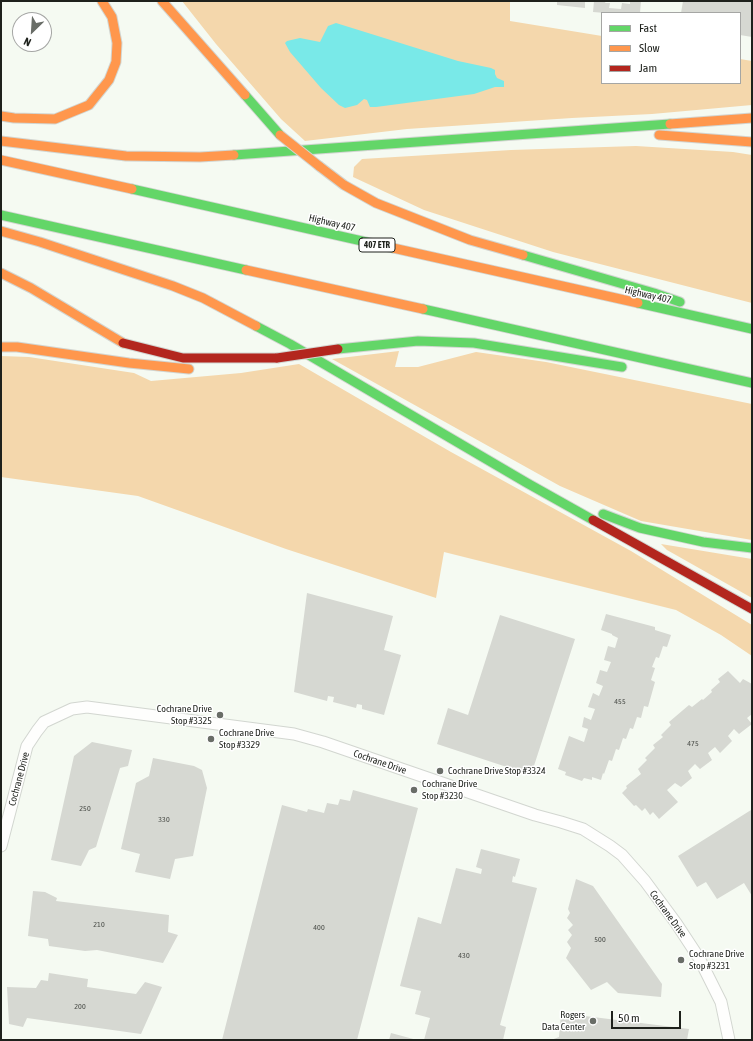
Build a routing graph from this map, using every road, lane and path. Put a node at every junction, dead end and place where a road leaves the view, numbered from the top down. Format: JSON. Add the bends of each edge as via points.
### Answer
{"nodes":[{"id":1,"x":102,"y":1,"type":"edge"},
{"id":2,"x":162,"y":1,"type":"edge"},
{"id":3,"x":1,"y":116,"type":"edge"},
{"id":4,"x":752,"y":118,"type":"edge"},
{"id":5,"x":574,"y":132,"type":"junction"},
{"id":6,"x":1,"y":141,"type":"edge"},
{"id":7,"x":752,"y":142,"type":"edge"},
{"id":8,"x":1,"y":160,"type":"edge"},
{"id":9,"x":1,"y":215,"type":"edge"},
{"id":10,"x":1,"y":231,"type":"edge"},
{"id":11,"x":1,"y":273,"type":"edge"},
{"id":12,"x":752,"y":326,"type":"edge"},
{"id":13,"x":752,"y":329,"type":"edge"},
{"id":14,"x":1,"y":347,"type":"edge"},
{"id":15,"x":277,"y":358,"type":"junction"},
{"id":16,"x":633,"y":369,"type":"dead end"},
{"id":17,"x":704,"y":382,"type":"dead end"},
{"id":18,"x":752,"y":383,"type":"edge"},
{"id":19,"x":527,"y":483,"type":"junction"},
{"id":20,"x":752,"y":548,"type":"edge"},
{"id":21,"x":752,"y":609,"type":"edge"},
{"id":22,"x":1,"y":846,"type":"edge"},
{"id":23,"x":729,"y":1040,"type":"edge"}],
"edges":[{"from":1,"to":3,"type":"highway","via":[[112,17],[117,42],[116,62],[109,80],[89,105],[55,119]]},
{"from":2,"to":12,"type":"highway","bridge":true,"via":[[280,134],[344,185],[376,202],[470,240],[654,293]]},
{"from":4,"to":5,"type":"highway"},
{"from":5,"to":6,"type":"highway","via":[[200,157],[126,156]]},
{"from":5,"to":7,"type":"highway"},
{"from":8,"to":13,"type":"highway","name":"Highway 407","number":"407 ETR"},
{"from":9,"to":18,"type":"highway"},
{"from":10,"to":19,"type":"highway","via":[[203,298],[290,344]]},
{"from":11,"to":15,"type":"highway","via":[[31,288],[120,342],[183,358]]},
{"from":14,"to":15,"type":"highway","via":[[17,346],[129,364],[193,370]]},
{"from":15,"to":16,"type":"highway","bridge":true,"via":[[418,341],[474,343]]},
{"from":17,"to":18,"type":"highway"},
{"from":19,"to":20,"type":"highway","via":[[640,528],[703,542]]},
{"from":19,"to":21,"type":"highway"},
{"from":22,"to":23,"type":"street","name":"Cochrane Drive","via":[[28,746],[44,722],[72,709],[87,707],[294,734],[537,816],[583,829],[610,846],[622,855],[645,881],[699,958],[721,1002]]}]}
